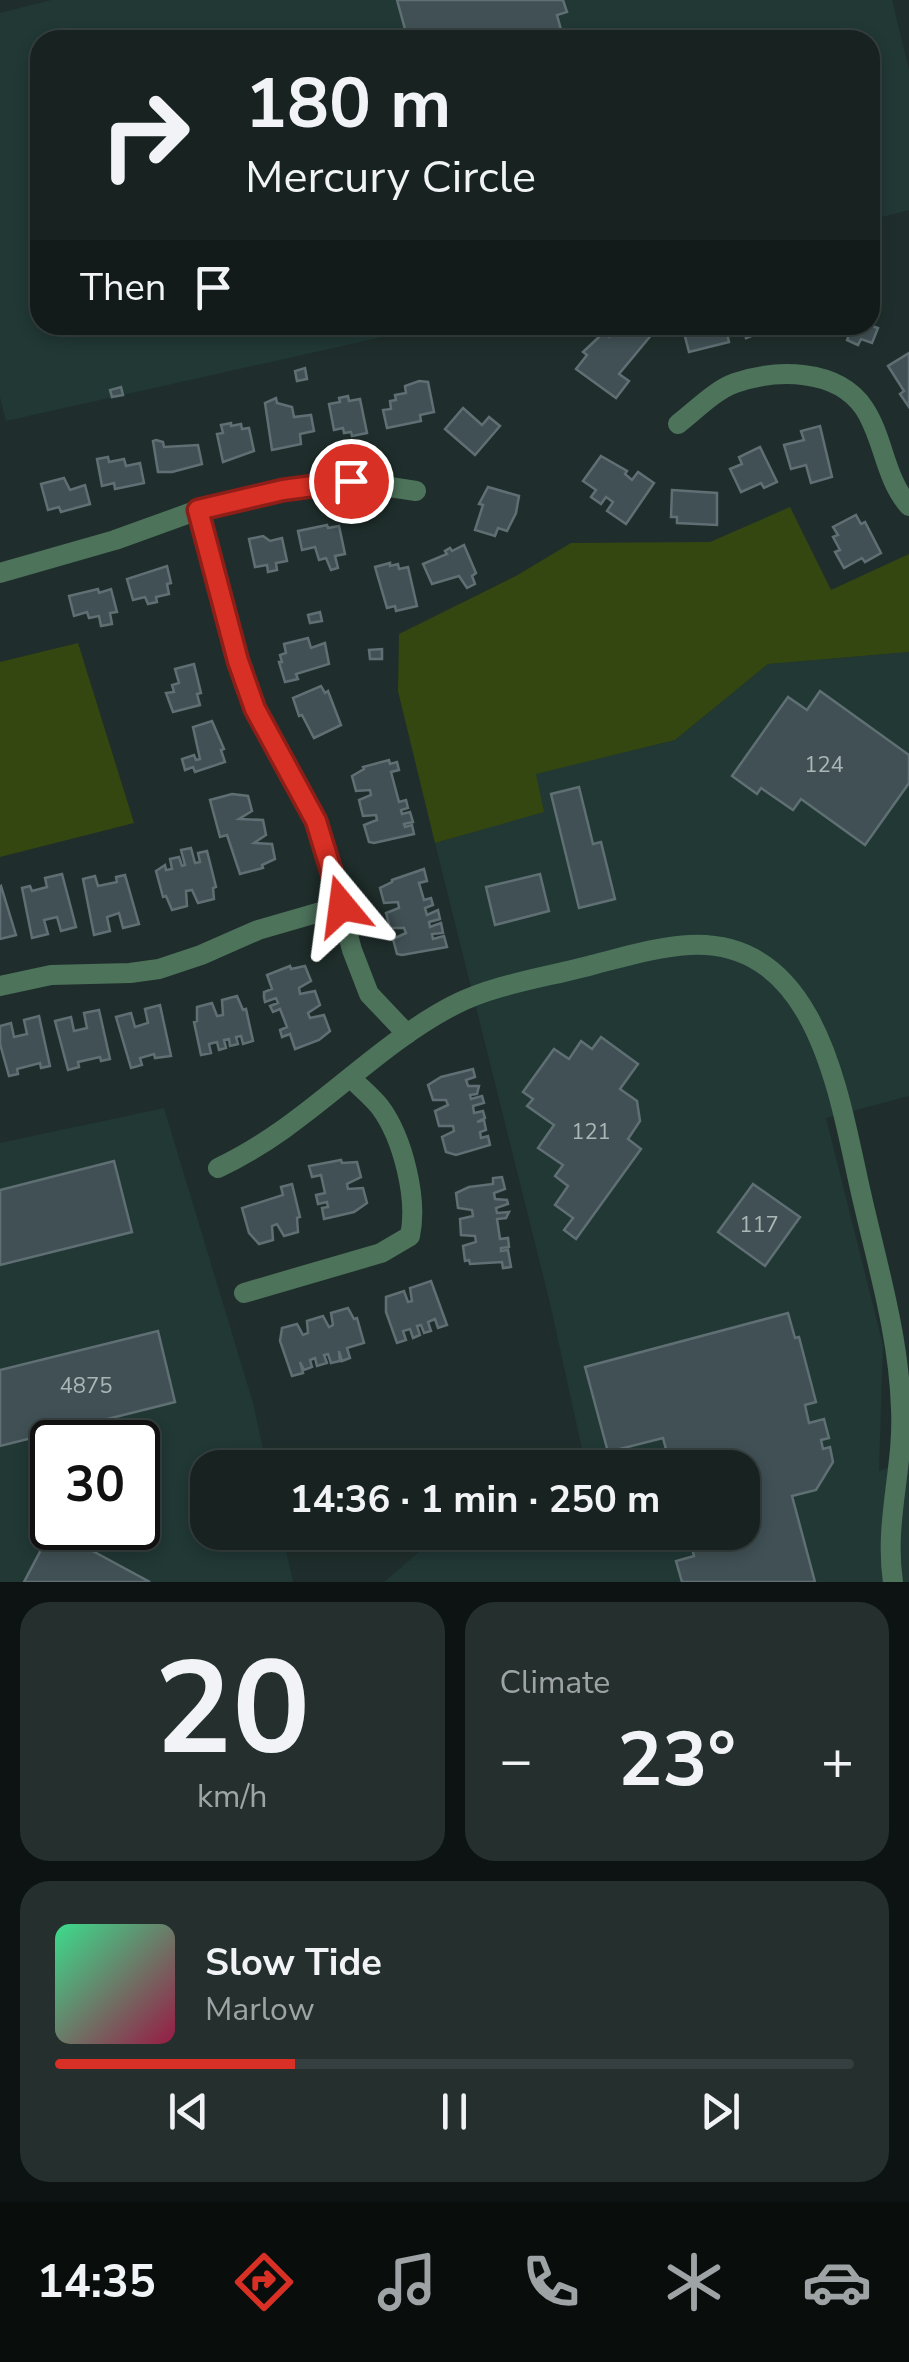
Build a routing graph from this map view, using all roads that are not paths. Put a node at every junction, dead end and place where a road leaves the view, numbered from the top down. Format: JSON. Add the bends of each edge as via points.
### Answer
{"nodes":[{"id":1,"x":678,"y":424,"type":"dead end"},
{"id":2,"x":416,"y":491,"type":"dead end"},
{"id":3,"x":909,"y":506,"type":"edge"},
{"id":4,"x":198,"y":510,"type":"junction"},
{"id":5,"x":0,"y":573,"type":"edge"},
{"id":6,"x":342,"y":906,"type":"junction"},
{"id":7,"x":0,"y":986,"type":"edge"},
{"id":8,"x":407,"y":1034,"type":"junction"},
{"id":9,"x":352,"y":1079,"type":"junction"},
{"id":10,"x":218,"y":1168,"type":"dead end"},
{"id":11,"x":244,"y":1293,"type":"dead end"},
{"id":12,"x":893,"y":1582,"type":"edge"}],
"edges":[{"from":1,"to":3,"type":"street","via":[[732,384],[778,374],[820,378],[853,394],[864,408]]},
{"from":2,"to":4,"type":"street","via":[[328,482]]},
{"from":4,"to":5,"type":"street"},
{"from":4,"to":6,"type":"street","via":[[255,709],[316,821]]},
{"from":6,"to":7,"type":"street","via":[[160,968],[51,974]]},
{"from":6,"to":8,"type":"street","via":[[369,994]]},
{"from":8,"to":9,"type":"street"},
{"from":8,"to":12,"type":"street","via":[[483,994],[690,945],[725,948],[760,962],[790,985],[818,1032],[895,1343],[902,1416],[889,1523]]},
{"from":9,"to":10,"type":"street","via":[[284,1131]]},
{"from":9,"to":11,"type":"street","via":[[380,1108],[404,1162],[412,1198],[410,1236],[381,1253]]}]}
